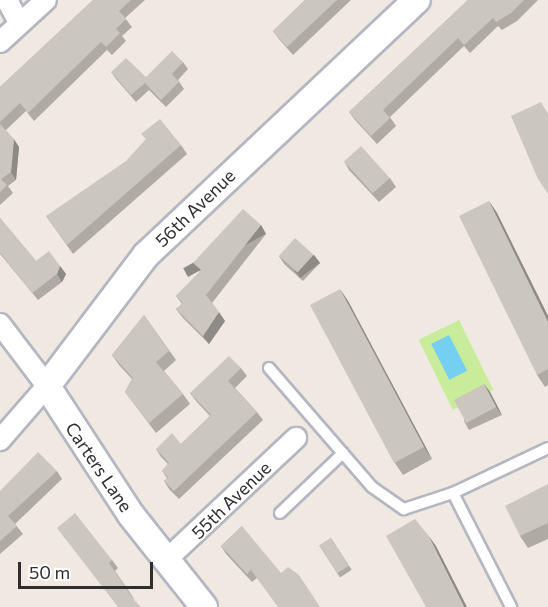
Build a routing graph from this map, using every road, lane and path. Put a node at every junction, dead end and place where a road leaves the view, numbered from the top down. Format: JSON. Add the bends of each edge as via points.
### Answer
{"nodes":[{"id":1,"x":7,"y":0,"type":"edge"},
{"id":2,"x":46,"y":0,"type":"edge"},
{"id":3,"x":417,"y":0,"type":"edge"},
{"id":4,"x":20,"y":24,"type":"junction"},
{"id":5,"x":0,"y":42,"type":"edge"},
{"id":6,"x":0,"y":324,"type":"edge"},
{"id":7,"x":269,"y":368,"type":"dead end"},
{"id":8,"x":47,"y":386,"type":"junction"},
{"id":9,"x":296,"y":438,"type":"dead end"},
{"id":10,"x":0,"y":440,"type":"edge"},
{"id":11,"x":548,"y":448,"type":"edge"},
{"id":12,"x":342,"y":453,"type":"junction"},
{"id":13,"x":453,"y":493,"type":"junction"},
{"id":14,"x":280,"y":513,"type":"dead end"},
{"id":15,"x":165,"y":561,"type":"junction"},
{"id":16,"x":204,"y":607,"type":"edge"},
{"id":17,"x":511,"y":607,"type":"edge"}],
"edges":[{"from":1,"to":4,"type":"street"},
{"from":2,"to":4,"type":"street"},
{"from":3,"to":8,"type":"street","name":"56th Avenue","via":[[146,255]]},
{"from":4,"to":5,"type":"street"},
{"from":6,"to":8,"type":"street","name":"Carters Lane"},
{"from":7,"to":12,"type":"lane"},
{"from":8,"to":10,"type":"street","name":"56th Avenue"},
{"from":8,"to":15,"type":"street","name":"Carters Lane"},
{"from":9,"to":15,"type":"street","name":"55th Avenue"},
{"from":11,"to":13,"type":"lane"},
{"from":12,"to":13,"type":"lane","via":[[388,502],[404,508]]},
{"from":12,"to":14,"type":"lane"},
{"from":13,"to":17,"type":"lane"},
{"from":15,"to":16,"type":"street","name":"Carters Lane"}]}
